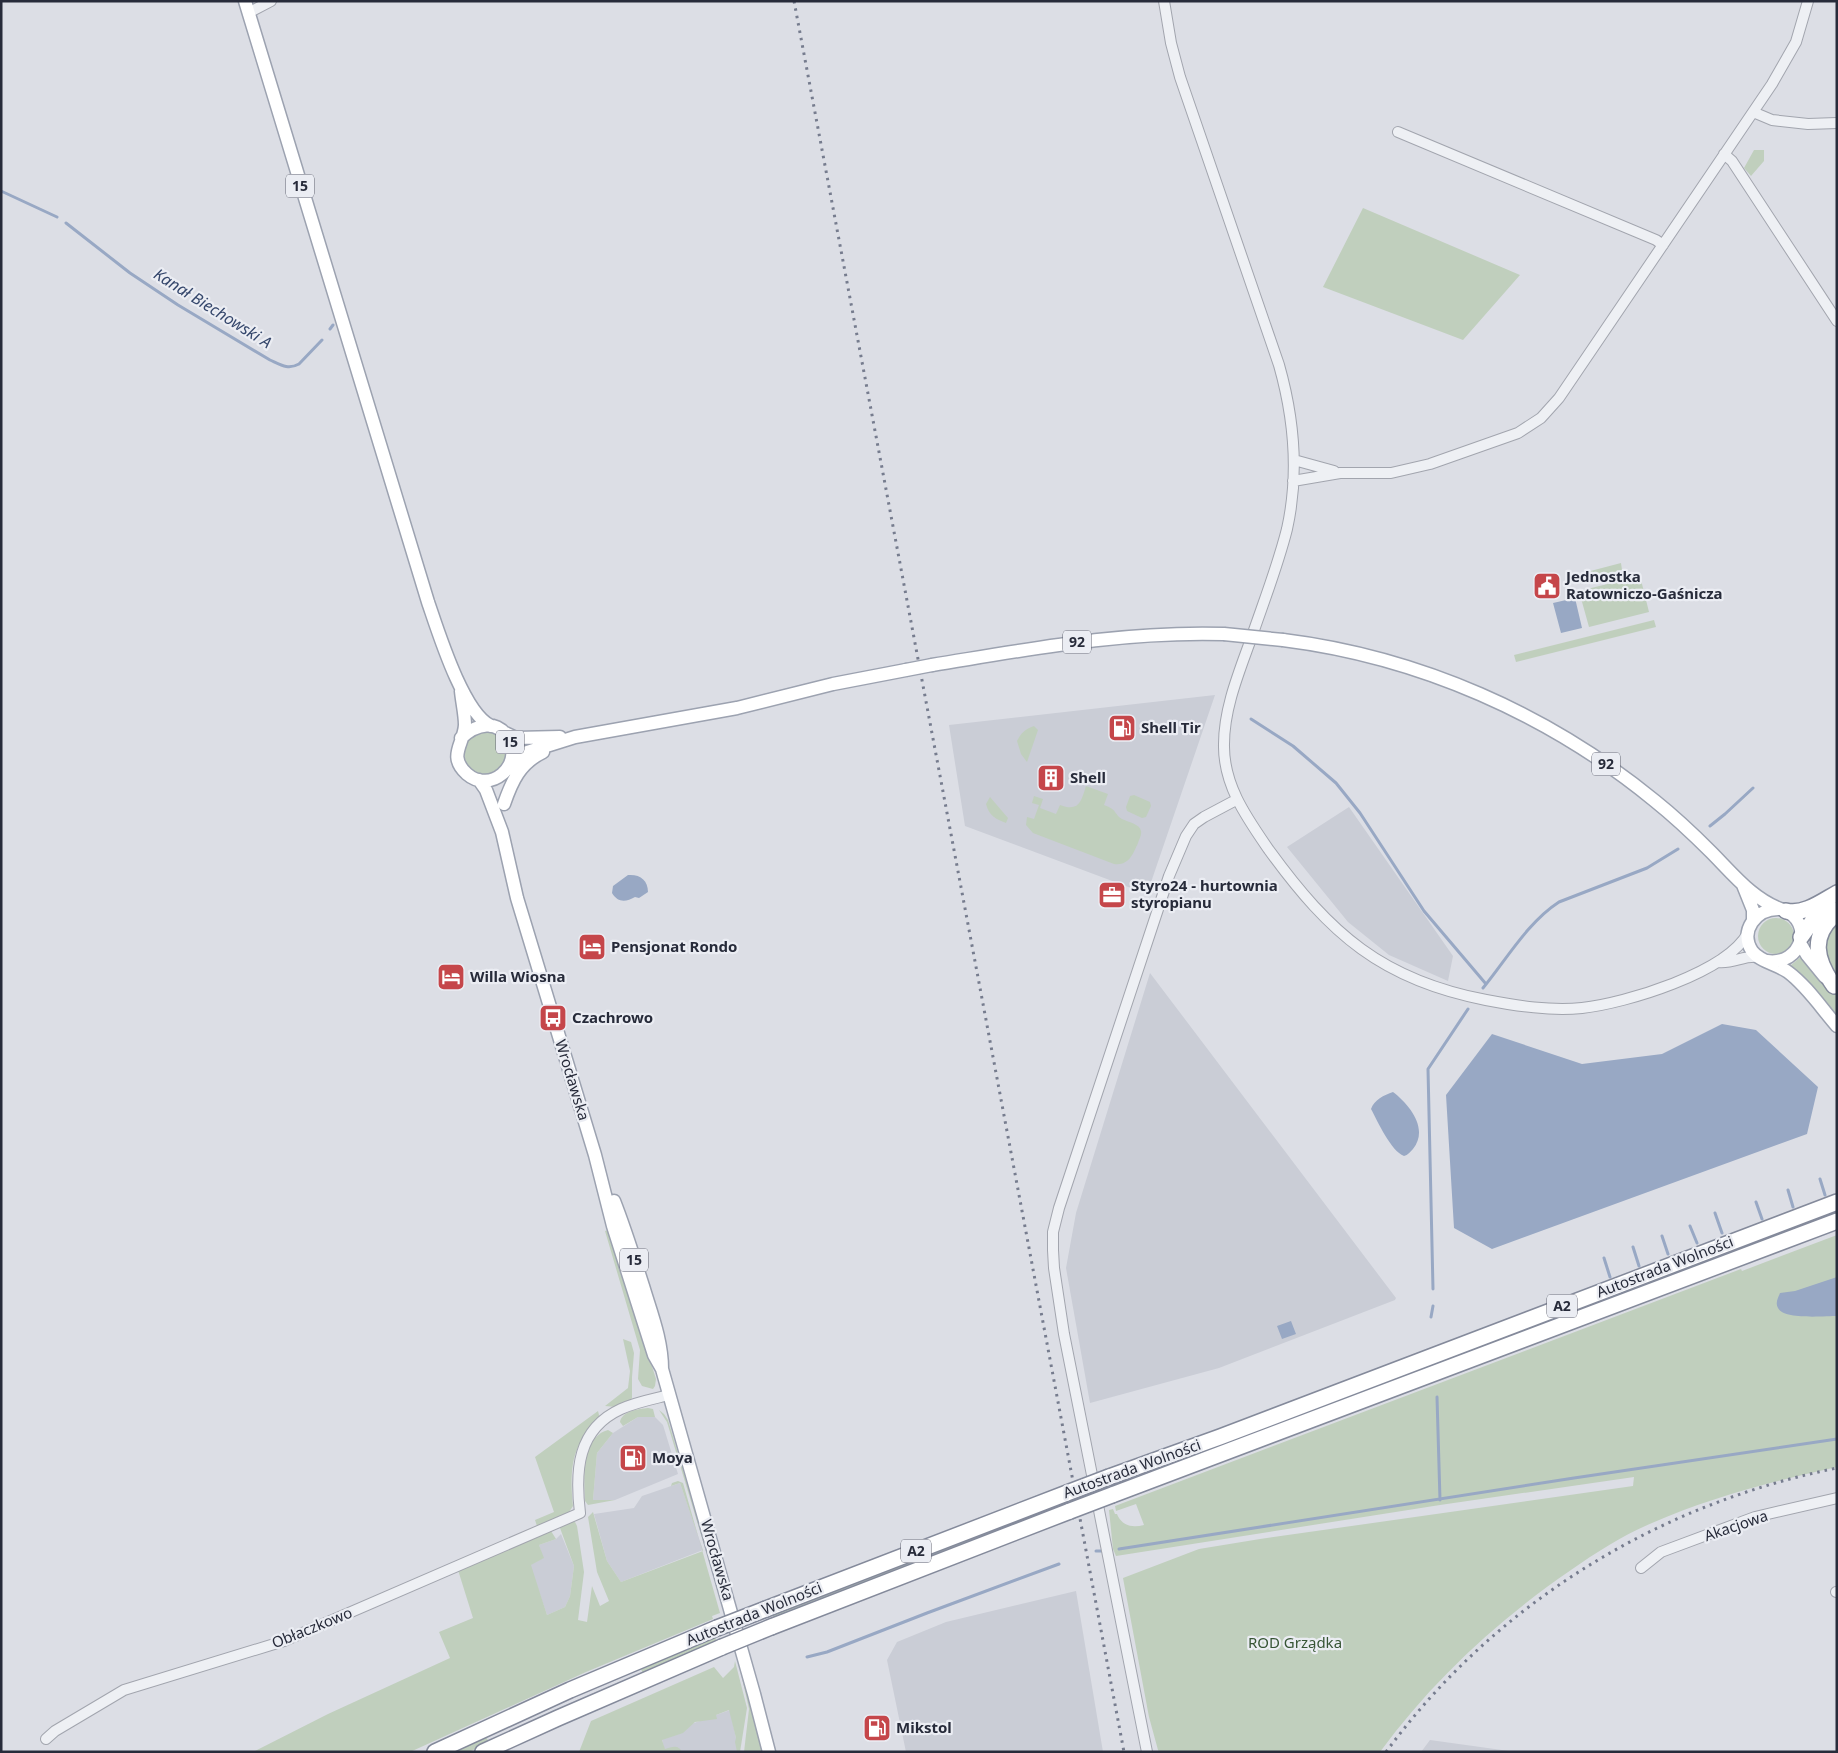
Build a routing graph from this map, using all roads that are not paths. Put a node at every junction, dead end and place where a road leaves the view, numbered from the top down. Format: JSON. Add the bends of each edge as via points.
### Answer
{"nodes":[{"id":1,"x":271,"y":1,"type":"edge"},
{"id":2,"x":1164,"y":1,"type":"edge"},
{"id":3,"x":1808,"y":1,"type":"edge"},
{"id":4,"x":246,"y":7,"type":"edge"},
{"id":5,"x":1752,"y":112,"type":"junction"},
{"id":6,"x":1837,"y":122,"type":"edge"},
{"id":7,"x":1398,"y":132,"type":"dead end"},
{"id":8,"x":1724,"y":154,"type":"junction"},
{"id":9,"x":1663,"y":245,"type":"junction"},
{"id":10,"x":1837,"y":321,"type":"edge"},
{"id":11,"x":1294,"y":460,"type":"junction"},
{"id":12,"x":1340,"y":473,"type":"junction"},
{"id":13,"x":1294,"y":481,"type":"junction"},
{"id":14,"x":460,"y":686,"type":"junction"},
{"id":15,"x":496,"y":728,"type":"junction"},
{"id":16,"x":575,"y":737,"type":"junction"},
{"id":17,"x":462,"y":738,"type":"junction"},
{"id":18,"x":507,"y":769,"type":"junction"},
{"id":19,"x":479,"y":780,"type":"junction"},
{"id":20,"x":1236,"y":800,"type":"junction"},
{"id":21,"x":504,"y":804,"type":"junction"},
{"id":22,"x":502,"y":832,"type":"junction"},
{"id":23,"x":1743,"y":885,"type":"junction"},
{"id":24,"x":1837,"y":893,"type":"edge"},
{"id":25,"x":1782,"y":910,"type":"junction"},
{"id":26,"x":1837,"y":911,"type":"edge"},
{"id":27,"x":1753,"y":920,"type":"junction"},
{"id":28,"x":1748,"y":933,"type":"junction"},
{"id":29,"x":1800,"y":940,"type":"junction"},
{"id":30,"x":1762,"y":959,"type":"junction"},
{"id":31,"x":1718,"y":962,"type":"junction"},
{"id":32,"x":1835,"y":988,"type":"edge"},
{"id":33,"x":1837,"y":1026,"type":"edge"},
{"id":34,"x":1837,"y":1202,"type":"edge"},
{"id":35,"x":1837,"y":1221,"type":"edge"},
{"id":36,"x":669,"y":1395,"type":"junction"},
{"id":37,"x":1837,"y":1498,"type":"edge"},
{"id":38,"x":1641,"y":1568,"type":"dead end"},
{"id":39,"x":46,"y":1739,"type":"dead end"},
{"id":40,"x":435,"y":1752,"type":"edge"},
{"id":41,"x":483,"y":1752,"type":"edge"},
{"id":42,"x":769,"y":1752,"type":"edge"},
{"id":43,"x":1148,"y":1752,"type":"edge"}],
"edges":[{"from":1,"to":4,"type":"street"},
{"from":2,"to":11,"type":"street","via":[[1180,77],[1285,384]]},
{"from":3,"to":5,"type":"street","via":[[1788,58]]},
{"from":4,"to":14,"type":"main road","number":"15","via":[[419,576]]},
{"from":5,"to":6,"type":"street","via":[[1772,120],[1808,124]]},
{"from":5,"to":8,"type":"street"},
{"from":7,"to":9,"type":"street"},
{"from":8,"to":9,"type":"street"},
{"from":8,"to":10,"type":"street","via":[[1732,161]]},
{"from":9,"to":12,"type":"street","via":[[1559,398],[1530,427],[1504,439],[1410,469],[1391,473]]},
{"from":11,"to":12,"type":"street"},
{"from":11,"to":13,"type":"street"},
{"from":12,"to":13,"type":"street"},
{"from":13,"to":20,"type":"street","via":[[1286,530],[1228,708],[1224,745]]},
{"from":14,"to":15,"type":"main road","number":"15","via":[[480,718]]},
{"from":14,"to":17,"type":"main road","number":"15","via":[[465,724]]},
{"from":15,"to":16,"type":"main road","number":"92","via":[[516,738]]},
{"from":15,"to":17,"type":"main road","number":"15","via":[[478,726]]},
{"from":15,"to":18,"type":"main road","number":"15","via":[[509,739],[512,750]]},
{"from":16,"to":18,"type":"main road","number":"92","via":[[524,753],[515,758]]},
{"from":16,"to":21,"type":"main road","number":"92","via":[[537,755],[526,764],[514,779]]},
{"from":16,"to":23,"type":"main road","number":"92","bridge":true,"via":[[737,708],[906,670],[1104,638],[1177,633],[1283,640],[1345,650],[1427,673],[1525,716],[1573,742],[1634,784],[1686,827]]},
{"from":17,"to":19,"type":"main road","number":"15","via":[[457,748],[461,768],[468,776]]},
{"from":18,"to":19,"type":"main road","number":"15","via":[[494,779]]},
{"from":18,"to":21,"type":"main road","name":"Wrocławska","number":"15","via":[[501,782]]},
{"from":19,"to":22,"type":"main road","name":"Wrocławska","number":"15"},
{"from":20,"to":31,"type":"street","via":[[1294,884],[1328,922],[1374,958],[1409,978],[1431,986],[1497,1002],[1555,1009],[1578,1008],[1622,1002]]},
{"from":20,"to":43,"type":"street","via":[[1194,824],[1169,876],[1053,1232],[1058,1299]]},
{"from":21,"to":22,"type":"main road","name":"Wrocławska","number":"15"},
{"from":22,"to":36,"type":"main road","name":"Wrocławska","number":"15","via":[[517,898],[594,1155],[623,1224],[650,1309]]},
{"from":23,"to":25,"type":"main road","number":"92","via":[[1767,904]]},
{"from":23,"to":27,"type":"main road","number":"92","via":[[1753,910]]},
{"from":24,"to":25,"type":"highway","via":[[1806,910],[1795,913]]},
{"from":25,"to":27,"type":"main road","via":[[1767,910]]},
{"from":25,"to":29,"type":"main road","number":"92","via":[[1797,922]]},
{"from":26,"to":29,"type":"highway","via":[[1811,922]]},
{"from":26,"to":32,"type":"highway","via":[[1822,930],[1818,948],[1823,970]]},
{"from":27,"to":28,"type":"main road"},
{"from":28,"to":30,"type":"main road","via":[[1752,950]]},
{"from":28,"to":31,"type":"street"},
{"from":29,"to":30,"type":"main road","via":[[1791,957],[1775,962]]},
{"from":29,"to":32,"type":"main road","number":"92","via":[[1812,962]]},
{"from":30,"to":31,"type":"street","via":[[1751,956],[1727,963]]},
{"from":30,"to":33,"type":"main road","via":[[1793,976]]},
{"from":34,"to":40,"type":"highway","name":"Autostrada Wolności","number":"A2","bridge":true,"via":[[717,1628]]},
{"from":35,"to":41,"type":"highway","name":"Autostrada Wolności","number":"A2","bridge":true,"via":[[771,1627]]},
{"from":36,"to":39,"type":"street","name":"Obłaczkowo","via":[[622,1409],[594,1431],[578,1464],[580,1513],[284,1641],[124,1690]]},
{"from":36,"to":42,"type":"main road","name":"Wrocławska","number":"15"},
{"from":37,"to":38,"type":"street","name":"Akacjowa","via":[[1755,1517],[1661,1552]]}]}
